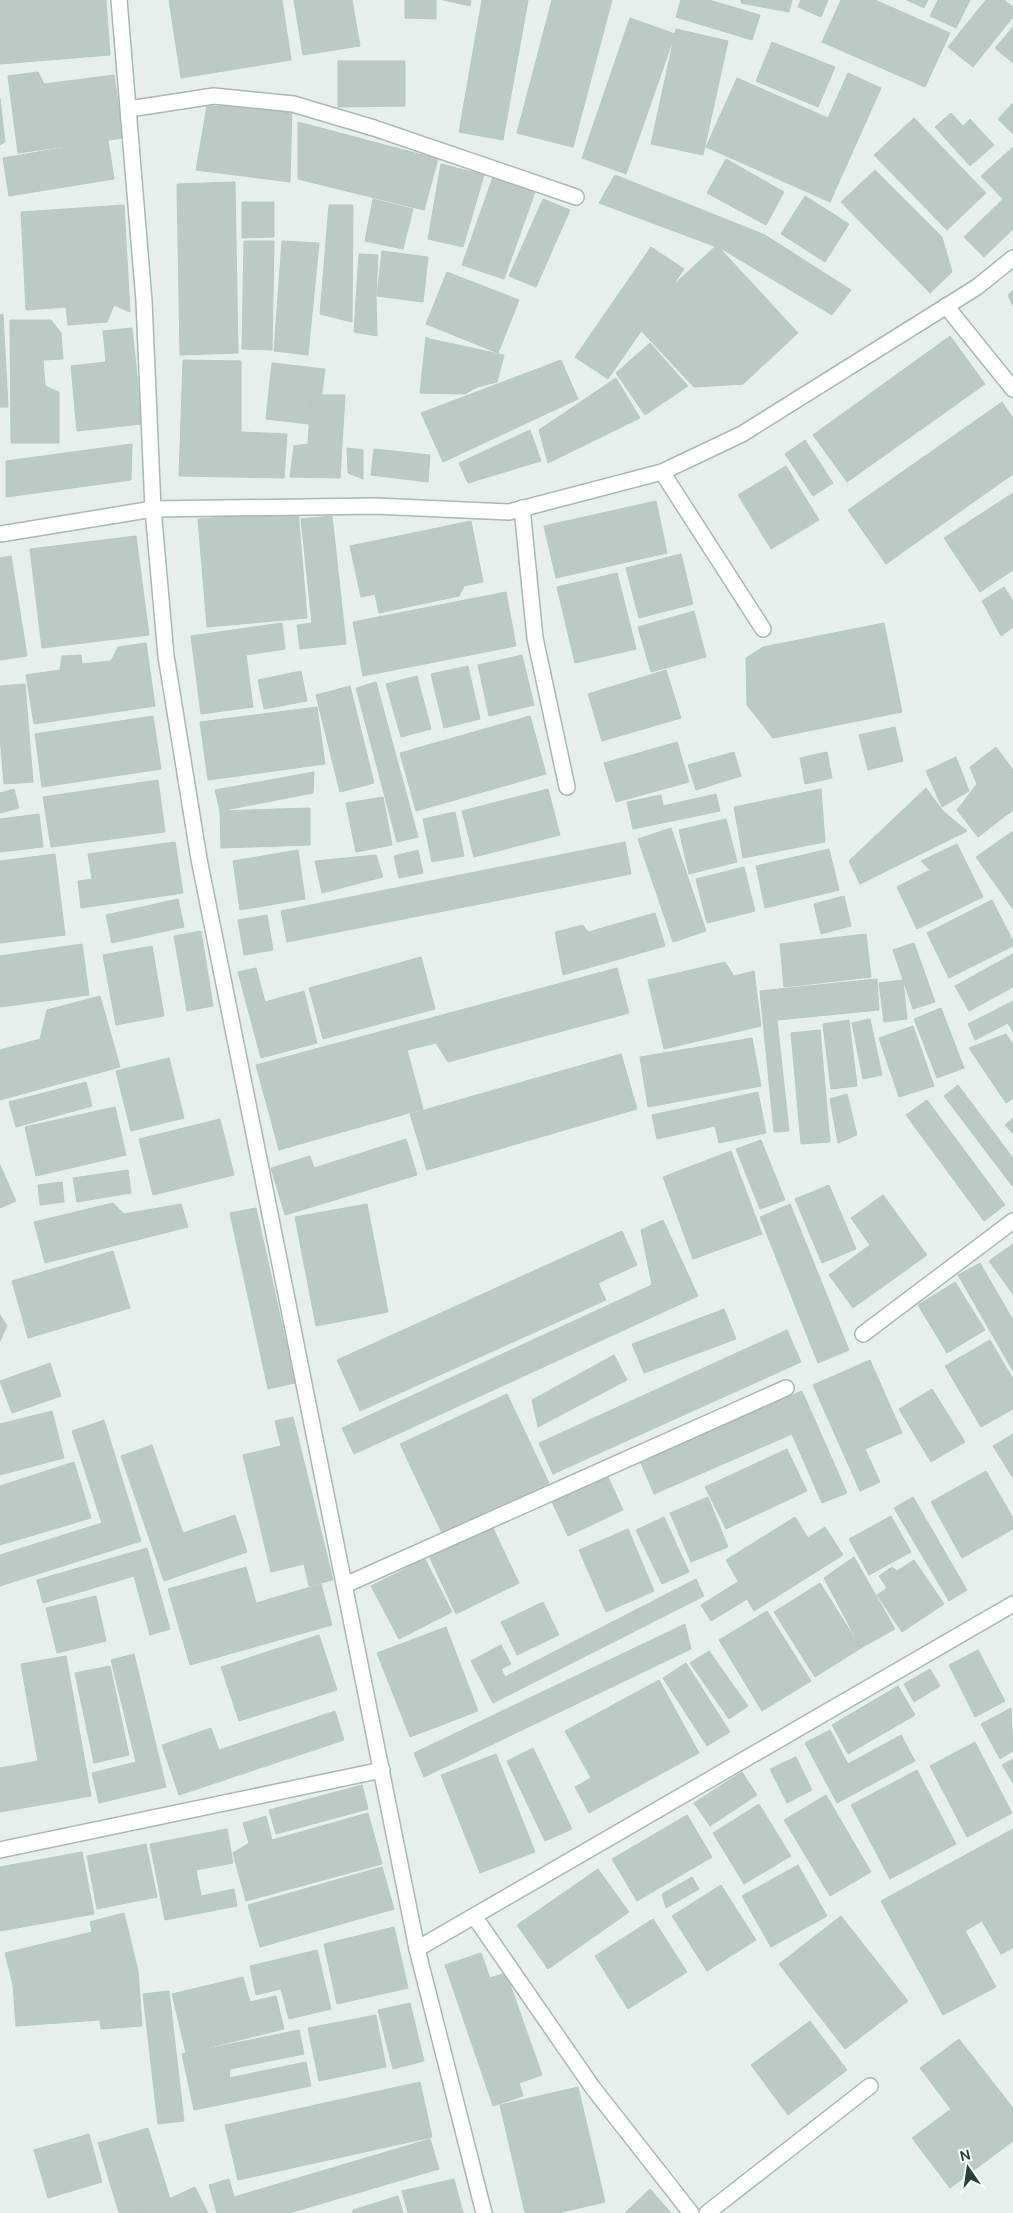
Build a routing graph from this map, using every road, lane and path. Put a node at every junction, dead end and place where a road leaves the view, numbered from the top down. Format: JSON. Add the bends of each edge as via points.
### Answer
{"nodes":[{"id":1,"x":119,"y":0,"type":"edge"},
{"id":2,"x":130,"y":110,"type":"junction"},
{"id":3,"x":576,"y":197,"type":"dead end"},
{"id":4,"x":1013,"y":258,"type":"edge"},
{"id":5,"x":946,"y":306,"type":"junction"},
{"id":6,"x":1013,"y":389,"type":"edge"},
{"id":7,"x":662,"y":472,"type":"junction"},
{"id":8,"x":522,"y":508,"type":"junction"},
{"id":9,"x":153,"y":509,"type":"junction"},
{"id":10,"x":0,"y":534,"type":"edge"},
{"id":11,"x":763,"y":629,"type":"dead end"},
{"id":12,"x":567,"y":787,"type":"dead end"},
{"id":13,"x":1013,"y":1221,"type":"edge"},
{"id":14,"x":863,"y":1334,"type":"dead end"},
{"id":15,"x":786,"y":1388,"type":"dead end"},
{"id":16,"x":345,"y":1585,"type":"junction"},
{"id":17,"x":1013,"y":1604,"type":"edge"},
{"id":18,"x":382,"y":1770,"type":"junction"},
{"id":19,"x":0,"y":1850,"type":"edge"},
{"id":20,"x":474,"y":1916,"type":"junction"},
{"id":21,"x":417,"y":1949,"type":"junction"},
{"id":22,"x":870,"y":2086,"type":"dead end"},
{"id":23,"x":484,"y":2213,"type":"edge"},
{"id":24,"x":691,"y":2213,"type":"edge"},
{"id":25,"x":707,"y":2213,"type":"edge"}],
"edges":[{"from":1,"to":2,"type":"street"},
{"from":2,"to":3,"type":"street","via":[[214,96],[293,104]]},
{"from":2,"to":9,"type":"street","via":[[144,301]]},
{"from":4,"to":5,"type":"street","via":[[977,287]]},
{"from":5,"to":6,"type":"street"},
{"from":5,"to":7,"type":"street","via":[[742,434]]},
{"from":7,"to":8,"type":"street"},
{"from":7,"to":11,"type":"street"},
{"from":8,"to":9,"type":"street","via":[[509,512],[375,506]]},
{"from":8,"to":12,"type":"street","via":[[534,638]]},
{"from":9,"to":10,"type":"street"},
{"from":9,"to":16,"type":"street","via":[[166,656],[199,858]]},
{"from":13,"to":14,"type":"street"},
{"from":15,"to":16,"type":"street"},
{"from":16,"to":18,"type":"street"},
{"from":17,"to":20,"type":"street"},
{"from":18,"to":19,"type":"street"},
{"from":18,"to":21,"type":"street"},
{"from":20,"to":21,"type":"street"},
{"from":20,"to":24,"type":"street","via":[[593,2088]]},
{"from":21,"to":23,"type":"street"},
{"from":22,"to":25,"type":"street"}]}
